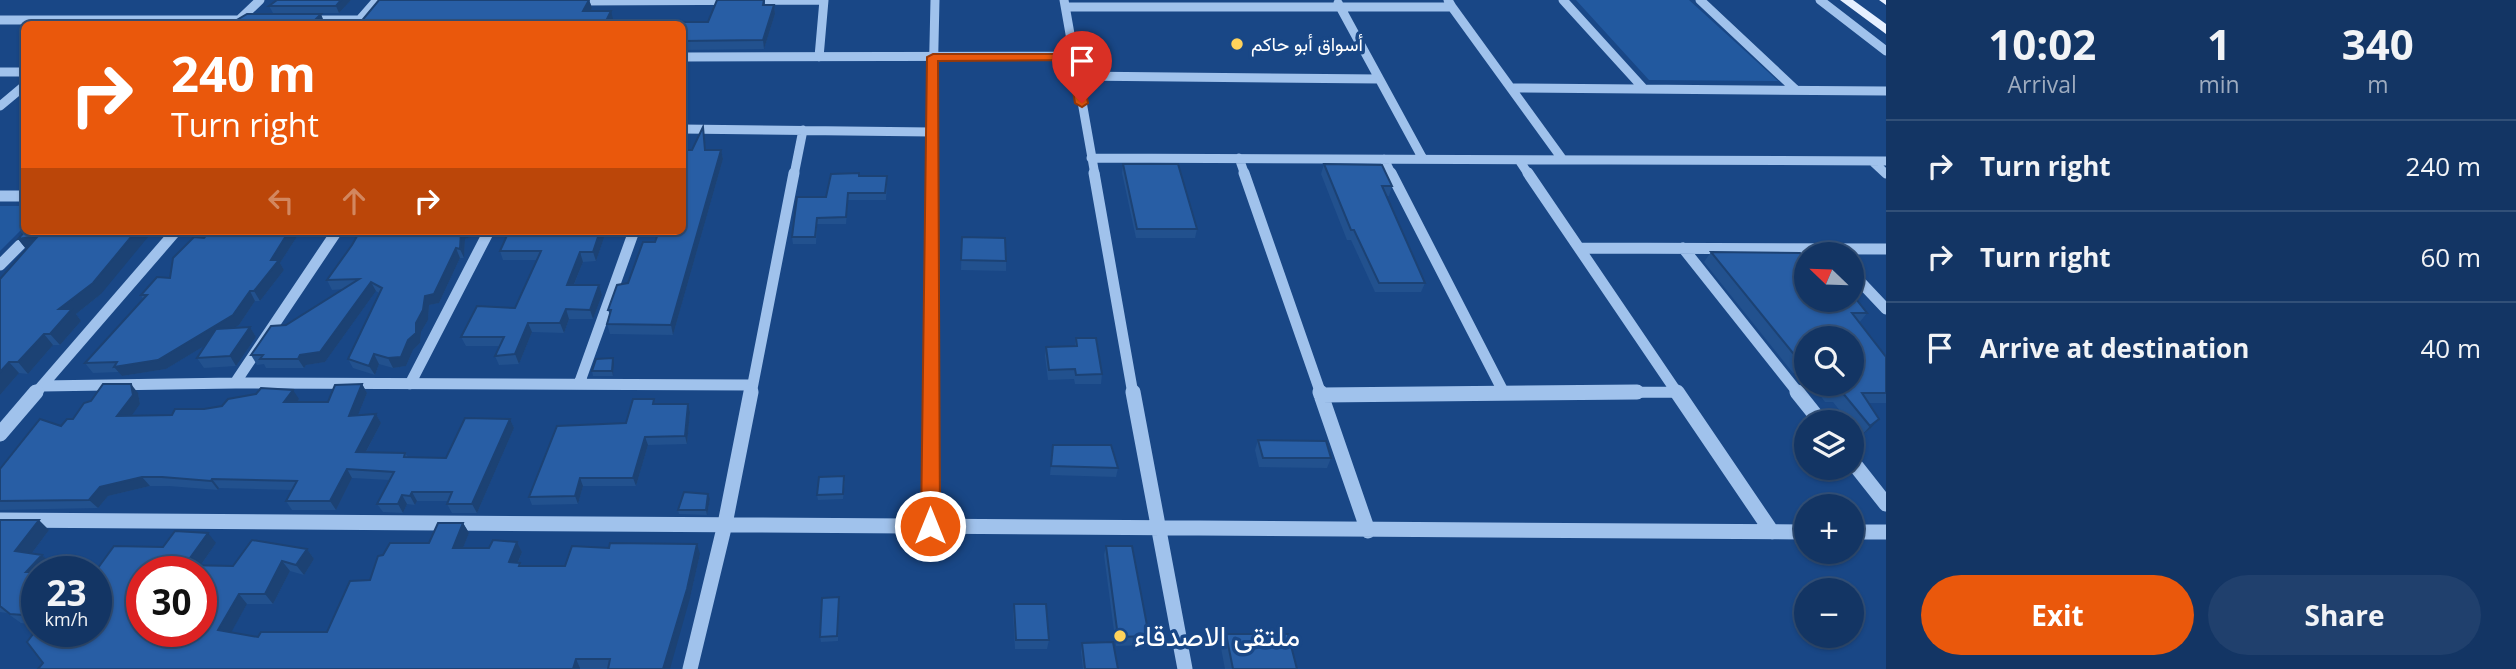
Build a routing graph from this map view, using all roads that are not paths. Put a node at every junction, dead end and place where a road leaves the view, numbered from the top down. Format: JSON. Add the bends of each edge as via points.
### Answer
{"nodes":[{"id":1,"x":260,"y":0,"type":"edge"},
{"id":2,"x":607,"y":0,"type":"edge"},
{"id":3,"x":716,"y":0,"type":"edge"},
{"id":4,"x":824,"y":0,"type":"edge"},
{"id":5,"x":935,"y":0,"type":"edge"},
{"id":6,"x":1563,"y":0,"type":"edge"},
{"id":7,"x":1700,"y":0,"type":"edge"},
{"id":8,"x":1820,"y":0,"type":"edge"},
{"id":9,"x":1846,"y":0,"type":"edge"},
{"id":10,"x":377,"y":1,"type":"edge"},
{"id":11,"x":390,"y":1,"type":"edge"},
{"id":12,"x":566,"y":1,"type":"edge"},
{"id":13,"x":1450,"y":3,"type":"edge"},
{"id":14,"x":1065,"y":4,"type":"edge"},
{"id":15,"x":1338,"y":4,"type":"edge"},
{"id":16,"x":0,"y":20,"type":"edge"},
{"id":17,"x":239,"y":20,"type":"junction"},
{"id":18,"x":266,"y":20,"type":"edge"},
{"id":19,"x":293,"y":20,"type":"edge"},
{"id":20,"x":52,"y":21,"type":"edge"},
{"id":21,"x":171,"y":21,"type":"edge"},
{"id":22,"x":325,"y":21,"type":"edge"},
{"id":23,"x":358,"y":21,"type":"edge"},
{"id":24,"x":1886,"y":30,"type":"edge"},
{"id":25,"x":1886,"y":51,"type":"edge"},
{"id":26,"x":1073,"y":56,"type":"junction"},
{"id":27,"x":686,"y":57,"type":"edge"},
{"id":28,"x":819,"y":57,"type":"junction"},
{"id":29,"x":933,"y":57,"type":"junction"},
{"id":30,"x":0,"y":72,"type":"edge"},
{"id":31,"x":21,"y":72,"type":"edge"},
{"id":32,"x":1077,"y":76,"type":"junction"},
{"id":33,"x":1379,"y":79,"type":"junction"},
{"id":34,"x":21,"y":88,"type":"edge"},
{"id":35,"x":1510,"y":88,"type":"junction"},
{"id":36,"x":1644,"y":89,"type":"junction"},
{"id":37,"x":1796,"y":90,"type":"junction"},
{"id":38,"x":1886,"y":91,"type":"edge"},
{"id":39,"x":0,"y":106,"type":"edge"},
{"id":40,"x":686,"y":129,"type":"edge"},
{"id":41,"x":803,"y":130,"type":"junction"},
{"id":42,"x":931,"y":132,"type":"junction"},
{"id":43,"x":1091,"y":158,"type":"junction"},
{"id":44,"x":1239,"y":158,"type":"junction"},
{"id":45,"x":1384,"y":159,"type":"junction"},
{"id":46,"x":1423,"y":159,"type":"junction"},
{"id":47,"x":1519,"y":160,"type":"junction"},
{"id":48,"x":1563,"y":160,"type":"junction"},
{"id":49,"x":1872,"y":161,"type":"junction"},
{"id":50,"x":1886,"y":162,"type":"edge"},
{"id":51,"x":1886,"y":174,"type":"edge"},
{"id":52,"x":0,"y":196,"type":"edge"},
{"id":53,"x":21,"y":196,"type":"edge"},
{"id":54,"x":30,"y":235,"type":"edge"},
{"id":55,"x":173,"y":235,"type":"edge"},
{"id":56,"x":335,"y":235,"type":"edge"},
{"id":57,"x":487,"y":235,"type":"edge"},
{"id":58,"x":633,"y":235,"type":"edge"},
{"id":59,"x":1579,"y":248,"type":"junction"},
{"id":60,"x":1683,"y":248,"type":"junction"},
{"id":61,"x":1886,"y":249,"type":"edge"},
{"id":62,"x":1794,"y":250,"type":"edge"},
{"id":63,"x":1864,"y":250,"type":"edge"},
{"id":64,"x":0,"y":265,"type":"edge"},
{"id":65,"x":1864,"y":286,"type":"edge"},
{"id":66,"x":1886,"y":309,"type":"edge"},
{"id":67,"x":235,"y":383,"type":"junction"},
{"id":68,"x":410,"y":384,"type":"junction"},
{"id":69,"x":579,"y":384,"type":"junction"},
{"id":70,"x":752,"y":385,"type":"junction"},
{"id":71,"x":41,"y":386,"type":"junction"},
{"id":72,"x":1676,"y":392,"type":"junction"},
{"id":73,"x":1504,"y":393,"type":"junction"},
{"id":74,"x":1321,"y":395,"type":"junction"},
{"id":75,"x":1811,"y":410,"type":"edge"},
{"id":76,"x":0,"y":434,"type":"edge"},
{"id":77,"x":1864,"y":476,"type":"edge"},
{"id":78,"x":1886,"y":504,"type":"edge"},
{"id":79,"x":0,"y":520,"type":"edge"},
{"id":80,"x":725,"y":524,"type":"junction"},
{"id":81,"x":930,"y":526,"type":"junction"},
{"id":82,"x":1157,"y":530,"type":"junction"},
{"id":83,"x":1368,"y":531,"type":"junction"},
{"id":84,"x":1772,"y":532,"type":"junction"},
{"id":85,"x":1794,"y":532,"type":"edge"},
{"id":86,"x":1864,"y":532,"type":"edge"},
{"id":87,"x":1886,"y":532,"type":"edge"},
{"id":88,"x":690,"y":669,"type":"edge"},
{"id":89,"x":1185,"y":669,"type":"edge"}],
"edges":[{"from":1,"to":17,"type":"street"},
{"from":2,"to":3,"type":"street"},
{"from":2,"to":12,"type":"street"},
{"from":3,"to":4,"type":"street"},
{"from":4,"to":28,"type":"street"},
{"from":5,"to":29,"type":"street"},
{"from":6,"to":36,"type":"street"},
{"from":7,"to":37,"type":"street"},
{"from":8,"to":25,"type":"street"},
{"from":9,"to":24,"type":"main road"},
{"from":10,"to":11,"type":"street"},
{"from":10,"to":23,"type":"street"},
{"from":13,"to":15,"type":"street"},
{"from":13,"to":35,"type":"street"},
{"from":14,"to":15,"type":"street"},
{"from":14,"to":26,"type":"street"},
{"from":15,"to":33,"type":"street"},
{"from":16,"to":20,"type":"street"},
{"from":17,"to":18,"type":"street"},
{"from":17,"to":21,"type":"street"},
{"from":19,"to":22,"type":"street"},
{"from":26,"to":29,"type":"street"},
{"from":26,"to":32,"type":"street"},
{"from":27,"to":28,"type":"street"},
{"from":28,"to":29,"type":"street"},
{"from":29,"to":42,"type":"street"},
{"from":30,"to":31,"type":"street"},
{"from":32,"to":33,"type":"street"},
{"from":32,"to":43,"type":"street"},
{"from":33,"to":46,"type":"street"},
{"from":34,"to":39,"type":"street"},
{"from":35,"to":36,"type":"street"},
{"from":35,"to":48,"type":"street"},
{"from":36,"to":37,"type":"street"},
{"from":37,"to":38,"type":"street"},
{"from":40,"to":41,"type":"street"},
{"from":41,"to":42,"type":"street"},
{"from":41,"to":70,"type":"street"},
{"from":42,"to":81,"type":"street"},
{"from":43,"to":44,"type":"street"},
{"from":43,"to":82,"type":"street"},
{"from":44,"to":45,"type":"street"},
{"from":44,"to":74,"type":"street"},
{"from":45,"to":46,"type":"street"},
{"from":45,"to":73,"type":"street"},
{"from":46,"to":47,"type":"street"},
{"from":47,"to":48,"type":"street"},
{"from":47,"to":59,"type":"street"},
{"from":48,"to":49,"type":"street"},
{"from":49,"to":50,"type":"street"},
{"from":49,"to":51,"type":"street"},
{"from":52,"to":53,"type":"street"},
{"from":54,"to":64,"type":"street"},
{"from":55,"to":71,"type":"street"},
{"from":56,"to":67,"type":"street"},
{"from":57,"to":68,"type":"street"},
{"from":58,"to":69,"type":"street"},
{"from":59,"to":60,"type":"street"},
{"from":59,"to":72,"type":"street"},
{"from":60,"to":62,"type":"street"},
{"from":60,"to":75,"type":"street"},
{"from":61,"to":63,"type":"street"},
{"from":65,"to":66,"type":"street"},
{"from":67,"to":68,"type":"street"},
{"from":67,"to":71,"type":"street"},
{"from":68,"to":69,"type":"street"},
{"from":69,"to":70,"type":"street"},
{"from":70,"to":80,"type":"street"},
{"from":71,"to":76,"type":"street"},
{"from":72,"to":73,"type":"street"},
{"from":72,"to":84,"type":"street"},
{"from":73,"to":74,"type":"street"},
{"from":74,"to":83,"type":"street"},
{"from":77,"to":78,"type":"street"},
{"from":79,"to":80,"type":"street"},
{"from":80,"to":81,"type":"street"},
{"from":80,"to":88,"type":"street"},
{"from":81,"to":82,"type":"street"},
{"from":82,"to":83,"type":"street"},
{"from":82,"to":89,"type":"street"},
{"from":83,"to":84,"type":"street"},
{"from":84,"to":85,"type":"street"},
{"from":86,"to":87,"type":"street"}]}
